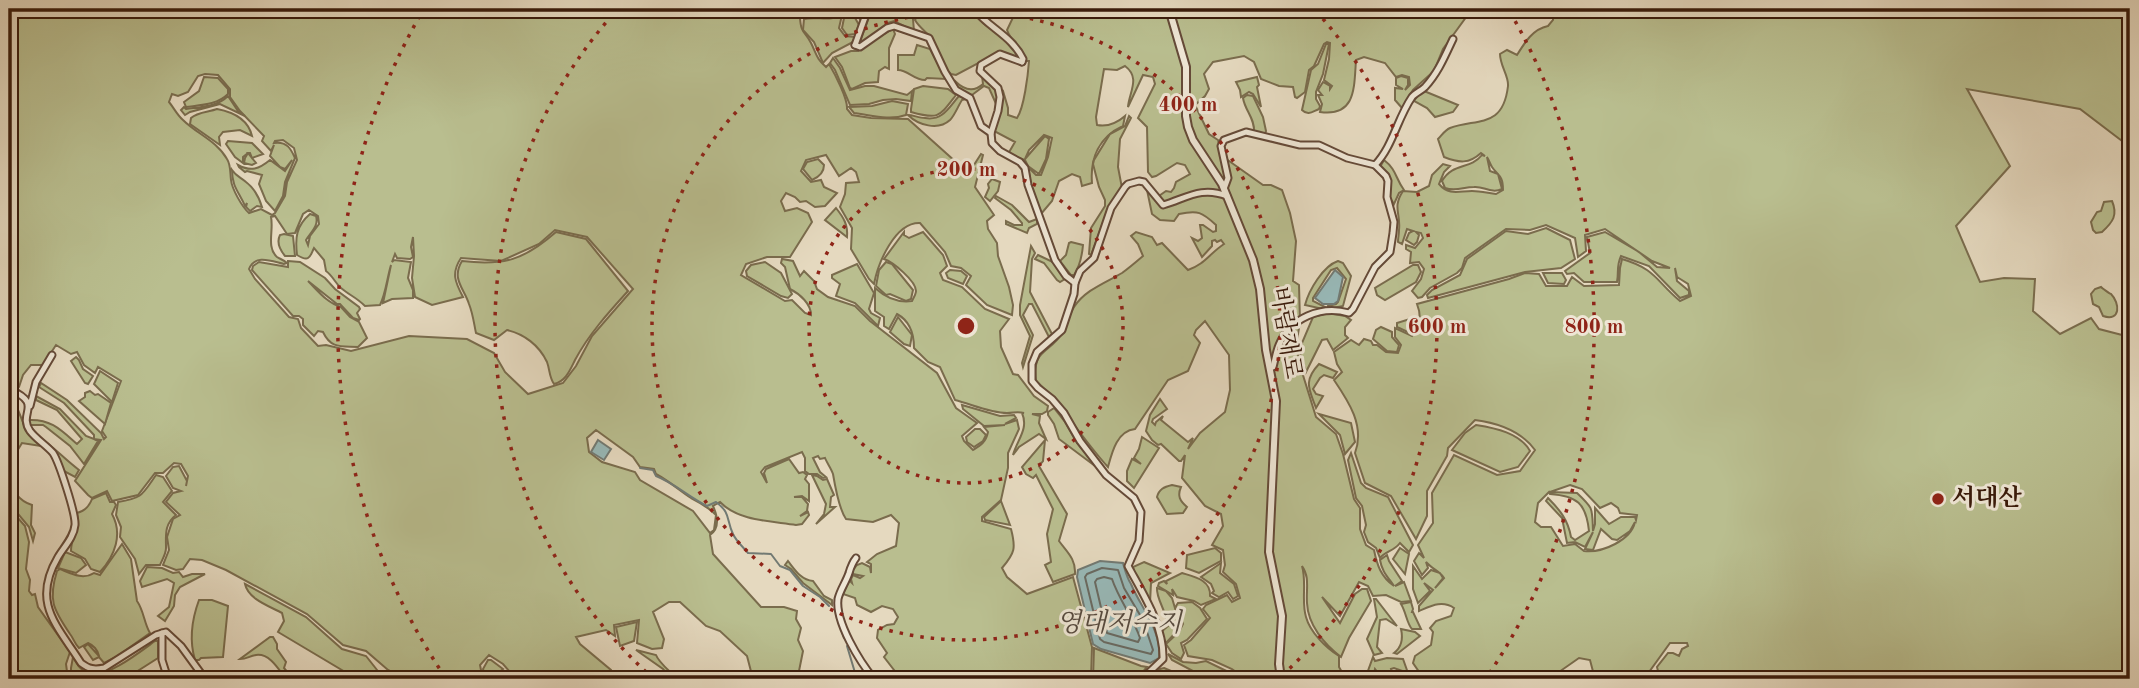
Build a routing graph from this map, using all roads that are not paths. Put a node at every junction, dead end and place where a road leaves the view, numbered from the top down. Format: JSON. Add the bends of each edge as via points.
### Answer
{"nodes":[{"id":1,"x":868,"y":9,"type":"edge"},
{"id":2,"x":974,"y":9,"type":"edge"},
{"id":3,"x":1169,"y":9,"type":"edge"},
{"id":4,"x":1453,"y":39,"type":"dead end"},
{"id":5,"x":991,"y":133,"type":"junction"},
{"id":6,"x":1375,"y":166,"type":"junction"},
{"id":7,"x":1225,"y":192,"type":"junction"},
{"id":8,"x":1075,"y":283,"type":"junction"},
{"id":9,"x":52,"y":355,"type":"dead end"},
{"id":10,"x":1270,"y":368,"type":"junction"},
{"id":11,"x":9,"y":389,"type":"edge"},
{"id":12,"x":30,"y":408,"type":"junction"},
{"id":13,"x":856,"y":558,"type":"dead end"},
{"id":14,"x":162,"y":633,"type":"junction"},
{"id":15,"x":168,"y":679,"type":"edge"},
{"id":16,"x":205,"y":679,"type":"edge"},
{"id":17,"x":874,"y":679,"type":"edge"},
{"id":18,"x":1142,"y":679,"type":"edge"},
{"id":19,"x":1281,"y":679,"type":"edge"}],
"edges":[{"from":1,"to":5,"type":"street","via":[[855,45],[860,47],[894,26],[929,38],[956,90],[971,100],[981,126]]},
{"from":2,"to":5,"type":"street","via":[[1003,33],[1023,59],[1018,62],[1000,54],[981,65],[980,71],[998,88],[1000,97]]},
{"from":3,"to":7,"type":"street","name":"바람재로","via":[[1186,67],[1188,127]]},
{"from":4,"to":6,"type":"street","via":[[1437,71],[1413,95]]},
{"from":5,"to":8,"type":"street","via":[[992,143],[1025,168],[1055,260]]},
{"from":6,"to":7,"type":"street","via":[[1319,145],[1246,132],[1227,139],[1222,146],[1228,178]]},
{"from":6,"to":10,"type":"street","via":[[1388,181],[1394,222],[1390,252],[1375,267],[1349,313],[1329,311],[1301,318],[1282,339]]},
{"from":7,"to":8,"type":"street","via":[[1209,191],[1163,205],[1144,182],[1128,184],[1111,208],[1094,258]]},
{"from":7,"to":10,"type":"street","name":"바람재로","via":[[1253,260]]},
{"from":8,"to":18,"type":"street","via":[[1062,330],[1037,352],[1032,381],[1064,413],[1080,441],[1107,475],[1134,498],[1141,512],[1139,541],[1128,566],[1153,613],[1164,649],[1163,659]]},
{"from":9,"to":12,"type":"street","via":[[36,382]]},
{"from":10,"to":19,"type":"street","name":"바람재로","via":[[1276,401],[1269,552],[1282,616]]},
{"from":11,"to":12,"type":"street","via":[[27,400]]},
{"from":12,"to":14,"type":"street","via":[[29,430],[53,454],[75,520],[72,536],[46,584],[50,617],[81,663],[95,670]]},
{"from":13,"to":17,"type":"street","via":[[837,607],[857,655]]},
{"from":14,"to":15,"type":"street"},
{"from":14,"to":16,"type":"street","via":[[181,646]]}]}
